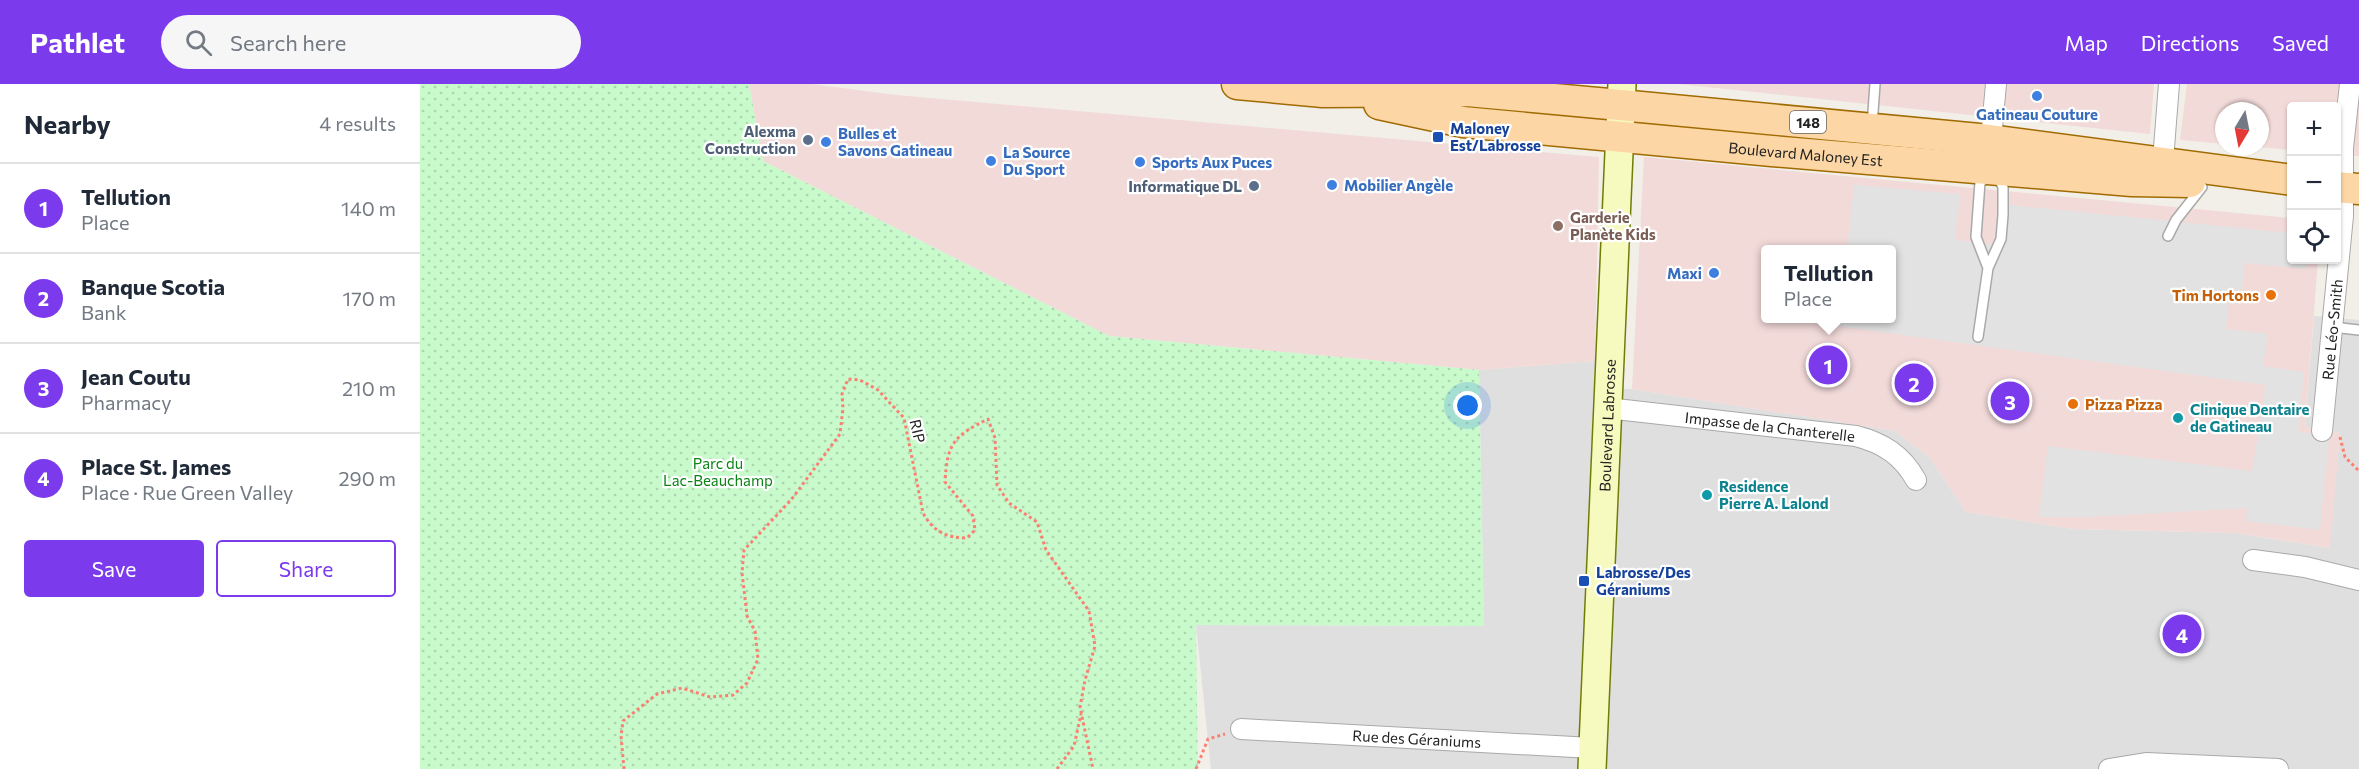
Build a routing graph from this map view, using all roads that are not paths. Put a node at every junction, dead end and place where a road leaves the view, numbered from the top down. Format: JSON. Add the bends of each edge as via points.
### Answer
{"nodes":[{"id":1,"x":1875,"y":84,"type":"edge"},
{"id":2,"x":1996,"y":84,"type":"edge"},
{"id":3,"x":2169,"y":84,"type":"edge"},
{"id":4,"x":2350,"y":84,"type":"edge"},
{"id":5,"x":1256,"y":85,"type":"edge"},
{"id":6,"x":1451,"y":88,"type":"edge"},
{"id":7,"x":1491,"y":89,"type":"edge"},
{"id":8,"x":1542,"y":91,"type":"edge"},
{"id":9,"x":1323,"y":92,"type":"junction"},
{"id":10,"x":1621,"y":94,"type":"edge"},
{"id":11,"x":1872,"y":129,"type":"junction"},
{"id":12,"x":1619,"y":136,"type":"junction"},
{"id":13,"x":1990,"y":162,"type":"junction"},
{"id":14,"x":2162,"y":172,"type":"junction"},
{"id":15,"x":2287,"y":180,"type":"edge"},
{"id":16,"x":2206,"y":183,"type":"junction"},
{"id":17,"x":2287,"y":186,"type":"edge"},
{"id":18,"x":2344,"y":188,"type":"edge"},
{"id":19,"x":2168,"y":236,"type":"dead end"},
{"id":20,"x":1988,"y":268,"type":"junction"},
{"id":21,"x":2332,"y":327,"type":"junction"},
{"id":22,"x":2359,"y":330,"type":"edge"},
{"id":23,"x":1978,"y":337,"type":"dead end"},
{"id":24,"x":1607,"y":408,"type":"junction"},
{"id":25,"x":2330,"y":431,"type":"road end"},
{"id":26,"x":1916,"y":480,"type":"dead end"},
{"id":27,"x":2253,"y":560,"type":"dead end"},
{"id":28,"x":2359,"y":580,"type":"edge"},
{"id":29,"x":1241,"y":729,"type":"road end"},
{"id":30,"x":1592,"y":759,"type":"edge"},
{"id":31,"x":2109,"y":769,"type":"edge"},
{"id":32,"x":2276,"y":769,"type":"edge"}],
"edges":[{"from":1,"to":11,"type":"lane"},
{"from":2,"to":13,"type":"street"},
{"from":3,"to":14,"type":"street"},
{"from":4,"to":18,"type":"street","name":"Rue Léo-Smith","via":[[2343,148]]},
{"from":5,"to":9,"type":"main road","name":"Boulevard Maloney Est","number":"148"},
{"from":6,"to":7,"type":"main road","name":"Boulevard Maloney Est","number":"148"},
{"from":6,"to":9,"type":"main road","name":"Boulevard Maloney Est","number":"148"},
{"from":7,"to":8,"type":"main road","name":"Boulevard Maloney Est","number":"148"},
{"from":8,"to":10,"type":"main road","name":"Boulevard Maloney Est","number":"148"},
{"from":9,"to":12,"type":"main road","name":"Boulevard Maloney Est","number":"148","via":[[1463,122]]},
{"from":10,"to":11,"type":"main road","name":"Boulevard Maloney Est","number":"148"},
{"from":10,"to":12,"type":"main road","name":"Boulevard Labrosse"},
{"from":11,"to":13,"type":"main road","name":"Boulevard Maloney Est","number":"148"},
{"from":12,"to":13,"type":"main road","name":"Boulevard Maloney Est","number":"148"},
{"from":12,"to":24,"type":"main road","name":"Boulevard Labrosse"},
{"from":13,"to":14,"type":"main road","name":"Boulevard Maloney Est","number":"148"},
{"from":13,"to":20,"type":"lane","via":[[1980,182],[1976,237]]},
{"from":13,"to":20,"type":"lane","via":[[2003,187],[2003,214],[2001,239]]},
{"from":14,"to":15,"type":"main road","name":"Boulevard Maloney Est","number":"148"},
{"from":14,"to":16,"type":"main road","name":"Boulevard Maloney Est","number":"148"},
{"from":16,"to":17,"type":"main road","name":"Boulevard Maloney Est","number":"148"},
{"from":16,"to":19,"type":"lane"},
{"from":18,"to":21,"type":"street","name":"Rue Léo-Smith"},
{"from":20,"to":23,"type":"lane"},
{"from":21,"to":22,"type":"lane"},
{"from":21,"to":25,"type":"street","name":"Rue Léo-Smith"},
{"from":24,"to":26,"type":"street","name":"Impasse de la Chanterelle","via":[[1856,436],[1875,441],[1900,456]]},
{"from":24,"to":30,"type":"main road","name":"Boulevard Labrosse"},
{"from":27,"to":28,"type":"street"},
{"from":29,"to":30,"type":"street","name":"Rue des Géraniums"},
{"from":31,"to":32,"type":"street","via":[[2146,763]]}]}
